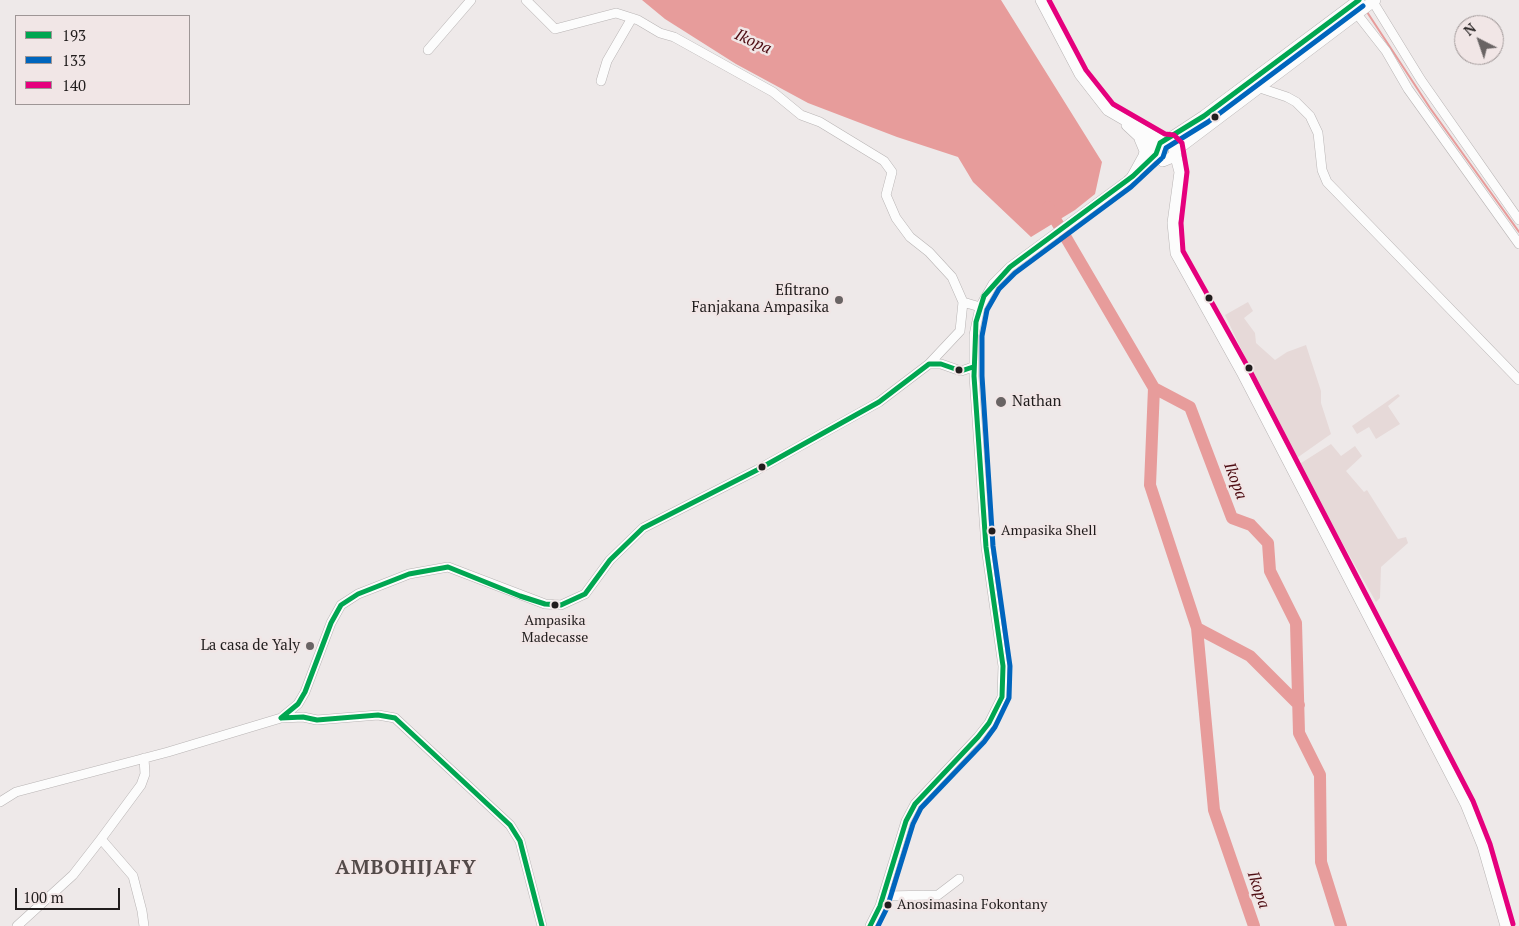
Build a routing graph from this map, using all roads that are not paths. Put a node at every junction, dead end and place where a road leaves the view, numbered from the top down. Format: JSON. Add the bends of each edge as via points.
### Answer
{"nodes":[{"id":1,"x":471,"y":0,"type":"edge"},
{"id":2,"x":526,"y":0,"type":"edge"},
{"id":3,"x":1041,"y":0,"type":"edge"},
{"id":4,"x":1374,"y":1,"type":"edge"},
{"id":5,"x":1355,"y":7,"type":"edge"},
{"id":6,"x":632,"y":18,"type":"junction"},
{"id":7,"x":428,"y":50,"type":"dead end"},
{"id":8,"x":601,"y":81,"type":"dead end"},
{"id":9,"x":1257,"y":88,"type":"junction"},
{"id":10,"x":1187,"y":126,"type":"junction"},
{"id":11,"x":1142,"y":134,"type":"junction"},
{"id":12,"x":1163,"y":142,"type":"junction"},
{"id":13,"x":1175,"y":152,"type":"junction"},
{"id":14,"x":1159,"y":157,"type":"junction"},
{"id":15,"x":1130,"y":179,"type":"junction"},
{"id":16,"x":1177,"y":190,"type":"junction"},
{"id":17,"x":1519,"y":220,"type":"edge"},
{"id":18,"x":1519,"y":244,"type":"edge"},
{"id":19,"x":963,"y":302,"type":"junction"},
{"id":20,"x":980,"y":307,"type":"junction"},
{"id":21,"x":929,"y":364,"type":"junction"},
{"id":22,"x":974,"y":367,"type":"junction"},
{"id":23,"x":1519,"y":380,"type":"edge"},
{"id":24,"x":281,"y":718,"type":"junction"},
{"id":25,"x":144,"y":758,"type":"junction"},
{"id":26,"x":0,"y":802,"type":"edge"},
{"id":27,"x":101,"y":839,"type":"junction"},
{"id":28,"x":959,"y":879,"type":"dead end"},
{"id":29,"x":883,"y":896,"type":"junction"},
{"id":30,"x":17,"y":926,"type":"edge"},
{"id":31,"x":144,"y":926,"type":"edge"},
{"id":32,"x":542,"y":926,"type":"edge"},
{"id":33,"x":870,"y":926,"type":"edge"},
{"id":34,"x":1506,"y":926,"type":"edge"}],
"edges":[{"from":1,"to":7,"type":"street"},
{"from":2,"to":6,"type":"street","via":[[555,29],[616,13]]},
{"from":3,"to":11,"type":"main road","via":[[1080,74],[1108,110]]},
{"from":4,"to":5,"type":"main road"},
{"from":4,"to":17,"type":"street","via":[[1420,80]]},
{"from":5,"to":9,"type":"main road"},
{"from":5,"to":10,"type":"main road"},
{"from":5,"to":18,"type":"street","via":[[1426,115]]},
{"from":6,"to":8,"type":"street","via":[[610,54]]},
{"from":6,"to":19,"type":"street","via":[[674,37],[773,92],[801,115],[820,122],[884,161],[892,172],[886,196],[896,218],[910,237],[930,252],[952,277]]},
{"from":9,"to":13,"type":"main road"},
{"from":9,"to":23,"type":"street","via":[[1287,97],[1310,116],[1318,133],[1322,170],[1327,182]]},
{"from":10,"to":11,"type":"main road","via":[[1166,133]]},
{"from":10,"to":12,"type":"main road"},
{"from":11,"to":12,"type":"main road"},
{"from":11,"to":14,"type":"main road"},
{"from":11,"to":15,"type":"main road","via":[[1144,156]]},
{"from":12,"to":13,"type":"main road","via":[[1170,142]]},
{"from":12,"to":14,"type":"main road","via":[[1158,146]]},
{"from":13,"to":14,"type":"main road","via":[[1171,159]]},
{"from":13,"to":16,"type":"main road","via":[[1180,172]]},
{"from":14,"to":15,"type":"street"},
{"from":14,"to":16,"type":"main road","via":[[1174,178]]},
{"from":15,"to":20,"type":"street","via":[[1022,259],[993,284]]},
{"from":16,"to":34,"type":"main road","via":[[1173,223],[1176,253],[1242,372],[1466,804],[1483,846]]},
{"from":19,"to":20,"type":"street"},
{"from":19,"to":21,"type":"street","via":[[960,331]]},
{"from":20,"to":22,"type":"street","via":[[974,335]]},
{"from":21,"to":22,"type":"street","via":[[941,364],[960,371]]},
{"from":21,"to":24,"type":"street","via":[[879,402],[757,470],[643,528],[610,560],[585,594],[561,606],[520,596],[448,567],[408,574],[358,594],[341,605],[330,623],[305,692],[298,704]]},
{"from":22,"to":29,"type":"street","via":[[986,547],[1003,666],[1002,698],[978,738],[915,804],[906,820]]},
{"from":24,"to":25,"type":"street"},
{"from":24,"to":32,"type":"street","via":[[317,720],[378,715],[395,718],[510,825],[520,841]]},
{"from":25,"to":26,"type":"street","via":[[16,792]]},
{"from":25,"to":27,"type":"street","via":[[145,774],[141,785]]},
{"from":27,"to":30,"type":"street","via":[[72,875]]},
{"from":27,"to":31,"type":"street","via":[[133,876]]},
{"from":28,"to":29,"type":"street","via":[[938,895]]},
{"from":29,"to":33,"type":"street"}]}
